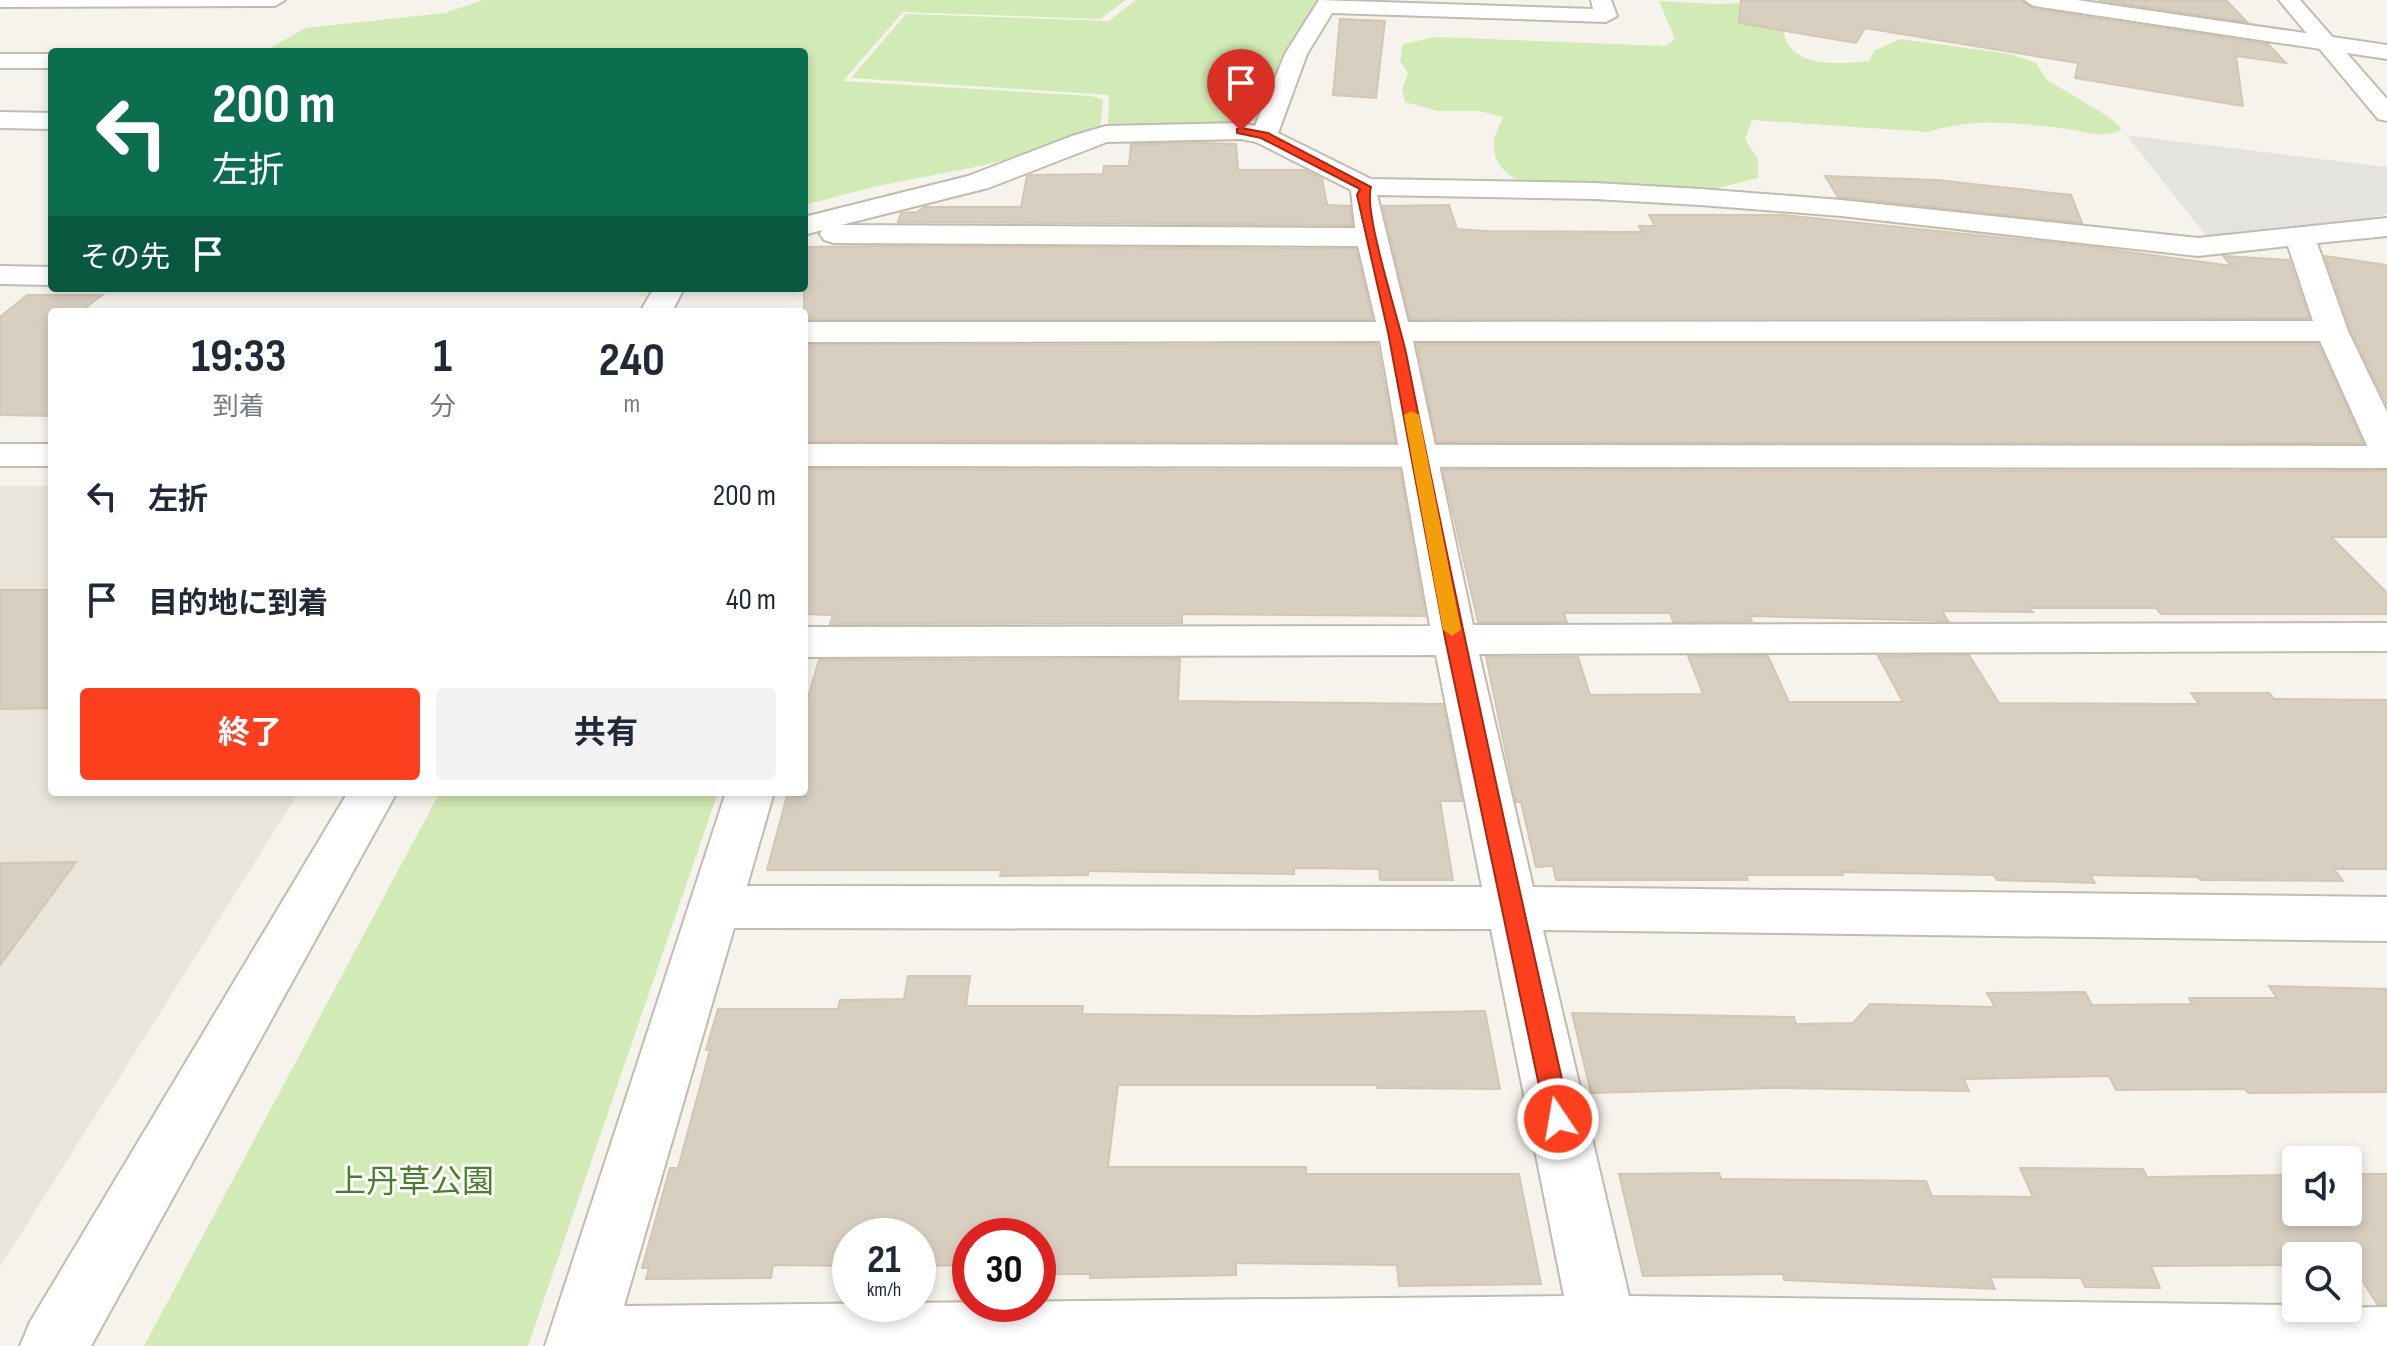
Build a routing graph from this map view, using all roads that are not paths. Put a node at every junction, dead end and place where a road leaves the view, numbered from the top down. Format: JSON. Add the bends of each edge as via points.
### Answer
{"nodes":[{"id":1,"x":275,"y":0,"type":"edge"},
{"id":2,"x":1601,"y":0,"type":"edge"},
{"id":3,"x":2034,"y":0,"type":"edge"},
{"id":4,"x":2179,"y":0,"type":"edge"},
{"id":5,"x":2289,"y":0,"type":"edge"},
{"id":6,"x":0,"y":1,"type":"edge"},
{"id":7,"x":2060,"y":2,"type":"edge"},
{"id":8,"x":1328,"y":3,"type":"edge"},
{"id":9,"x":2207,"y":27,"type":"junction"},
{"id":10,"x":2330,"y":45,"type":"junction"},
{"id":11,"x":2387,"y":52,"type":"edge"},
{"id":12,"x":0,"y":61,"type":"edge"},
{"id":13,"x":48,"y":61,"type":"edge"},
{"id":14,"x":2387,"y":114,"type":"edge"},
{"id":15,"x":0,"y":120,"type":"edge"},
{"id":16,"x":48,"y":121,"type":"edge"},
{"id":17,"x":1264,"y":136,"type":"junction"},
{"id":18,"x":1366,"y":187,"type":"junction"},
{"id":19,"x":808,"y":226,"type":"edge"},
{"id":20,"x":2387,"y":227,"type":"edge"},
{"id":21,"x":808,"y":228,"type":"edge"},
{"id":22,"x":1371,"y":237,"type":"junction"},
{"id":23,"x":2300,"y":237,"type":"junction"},
{"id":24,"x":27,"y":276,"type":"edge"},
{"id":25,"x":0,"y":298,"type":"edge"},
{"id":26,"x":2332,"y":331,"type":"junction"},
{"id":27,"x":808,"y":332,"type":"edge"},
{"id":28,"x":1395,"y":332,"type":"junction"},
{"id":29,"x":2387,"y":450,"type":"edge"},
{"id":30,"x":1419,"y":453,"type":"junction"},
{"id":31,"x":0,"y":455,"type":"edge"},
{"id":32,"x":48,"y":455,"type":"edge"},
{"id":33,"x":808,"y":455,"type":"edge"},
{"id":34,"x":2387,"y":457,"type":"edge"},
{"id":35,"x":2387,"y":637,"type":"edge"},
{"id":36,"x":1454,"y":638,"type":"junction"},
{"id":37,"x":808,"y":642,"type":"edge"},
{"id":38,"x":371,"y":796,"type":"edge"},
{"id":39,"x":749,"y":796,"type":"edge"},
{"id":40,"x":717,"y":907,"type":"junction"},
{"id":41,"x":1513,"y":908,"type":"junction"},
{"id":42,"x":2387,"y":919,"type":"edge"},
{"id":43,"x":1606,"y":1338,"type":"edge"},
{"id":44,"x":2387,"y":1340,"type":"edge"},
{"id":45,"x":580,"y":1343,"type":"edge"},
{"id":46,"x":54,"y":1346,"type":"edge"}],
"edges":[{"from":1,"to":6,"type":"street"},
{"from":2,"to":8,"type":"street","via":[[1606,16]]},
{"from":3,"to":7,"type":"street"},
{"from":4,"to":9,"type":"street"},
{"from":5,"to":10,"type":"street"},
{"from":7,"to":9,"type":"street"},
{"from":8,"to":17,"type":"street","via":[[1296,54]]},
{"from":9,"to":10,"type":"street"},
{"from":10,"to":11,"type":"street"},
{"from":10,"to":14,"type":"street"},
{"from":12,"to":13,"type":"street"},
{"from":15,"to":16,"type":"street"},
{"from":17,"to":18,"type":"street"},
{"from":17,"to":19,"type":"street","via":[[1241,131],[1106,134],[978,182]]},
{"from":18,"to":22,"type":"street"},
{"from":18,"to":23,"type":"street","via":[[1700,197],[2198,247]]},
{"from":20,"to":23,"type":"street"},
{"from":21,"to":22,"type":"street","via":[[861,236]]},
{"from":22,"to":28,"type":"street"},
{"from":23,"to":26,"type":"street"},
{"from":24,"to":25,"type":"street"},
{"from":26,"to":28,"type":"street"},
{"from":26,"to":29,"type":"street"},
{"from":27,"to":28,"type":"street"},
{"from":28,"to":30,"type":"street"},
{"from":30,"to":33,"type":"street"},
{"from":30,"to":34,"type":"street"},
{"from":30,"to":36,"type":"street"},
{"from":31,"to":32,"type":"street"},
{"from":35,"to":36,"type":"street"},
{"from":36,"to":37,"type":"street"},
{"from":36,"to":41,"type":"street"},
{"from":38,"to":46,"type":"street"},
{"from":39,"to":40,"type":"street"},
{"from":40,"to":41,"type":"street"},
{"from":40,"to":45,"type":"street"},
{"from":41,"to":42,"type":"street"},
{"from":41,"to":43,"type":"street"},
{"from":43,"to":44,"type":"street"},
{"from":43,"to":45,"type":"street"}]}
